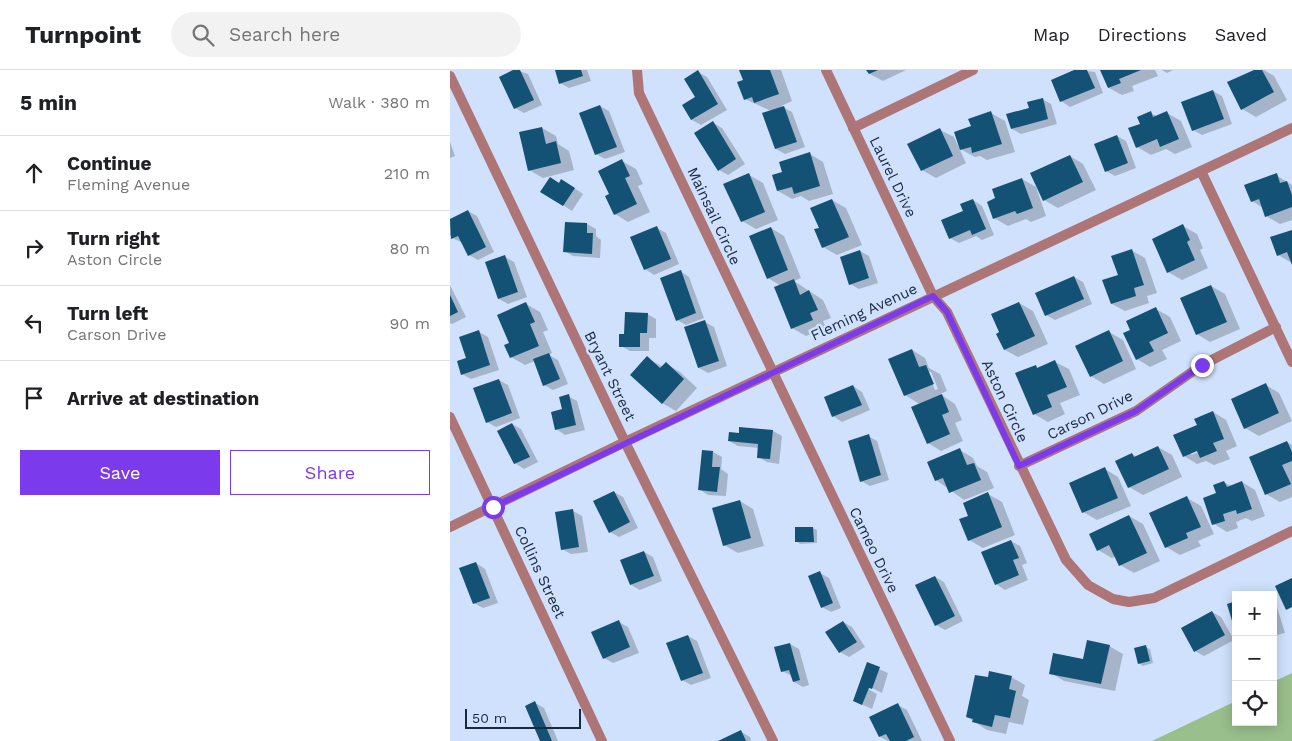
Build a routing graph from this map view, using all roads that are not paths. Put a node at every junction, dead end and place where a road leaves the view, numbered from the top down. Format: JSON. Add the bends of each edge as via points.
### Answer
{"nodes":[{"id":1,"x":637,"y":70,"type":"edge"},
{"id":2,"x":826,"y":70,"type":"edge"},
{"id":3,"x":973,"y":70,"type":"edge"},
{"id":4,"x":450,"y":76,"type":"edge"},
{"id":5,"x":853,"y":128,"type":"junction"},
{"id":6,"x":1292,"y":128,"type":"edge"},
{"id":7,"x":1201,"y":171,"type":"junction"},
{"id":8,"x":933,"y":296,"type":"junction"},
{"id":9,"x":1276,"y":327,"type":"junction"},
{"id":10,"x":1292,"y":362,"type":"edge"},
{"id":11,"x":771,"y":373,"type":"junction"},
{"id":12,"x":450,"y":417,"type":"edge"},
{"id":13,"x":625,"y":442,"type":"junction"},
{"id":14,"x":1019,"y":466,"type":"junction"},
{"id":15,"x":493,"y":507,"type":"junction"},
{"id":16,"x":450,"y":527,"type":"edge"},
{"id":17,"x":1292,"y":531,"type":"edge"},
{"id":18,"x":602,"y":741,"type":"edge"},
{"id":19,"x":773,"y":741,"type":"edge"},
{"id":20,"x":950,"y":741,"type":"edge"}],
"edges":[{"from":1,"to":11,"type":"street","name":"Mainsail Circle","via":[[639,93]]},
{"from":2,"to":5,"type":"street","name":"Laurel Drive"},
{"from":3,"to":5,"type":"street"},
{"from":4,"to":13,"type":"street","name":"Bryant Street"},
{"from":5,"to":8,"type":"street","name":"Laurel Drive"},
{"from":6,"to":7,"type":"street","name":"Fleming Avenue"},
{"from":7,"to":8,"type":"street","name":"Fleming Avenue"},
{"from":7,"to":9,"type":"street"},
{"from":8,"to":11,"type":"street","name":"Fleming Avenue"},
{"from":8,"to":14,"type":"street","name":"Aston Circle","via":[[947,312]]},
{"from":9,"to":10,"type":"street"},
{"from":9,"to":14,"type":"street","name":"Carson Drive","via":[[1202,365],[1136,411]]},
{"from":11,"to":13,"type":"street","name":"Fleming Avenue"},
{"from":11,"to":20,"type":"street","name":"Cameo Drive"},
{"from":12,"to":15,"type":"street","name":"Collins Street"},
{"from":13,"to":15,"type":"street","name":"Fleming Avenue"},
{"from":13,"to":19,"type":"street","name":"Bryant Street"},
{"from":14,"to":17,"type":"street","name":"Aston Circle","via":[[1066,560],[1088,585],[1113,599],[1129,602],[1154,598]]},
{"from":15,"to":16,"type":"street","name":"Fleming Avenue"},
{"from":15,"to":18,"type":"street","name":"Collins Street"}]}
